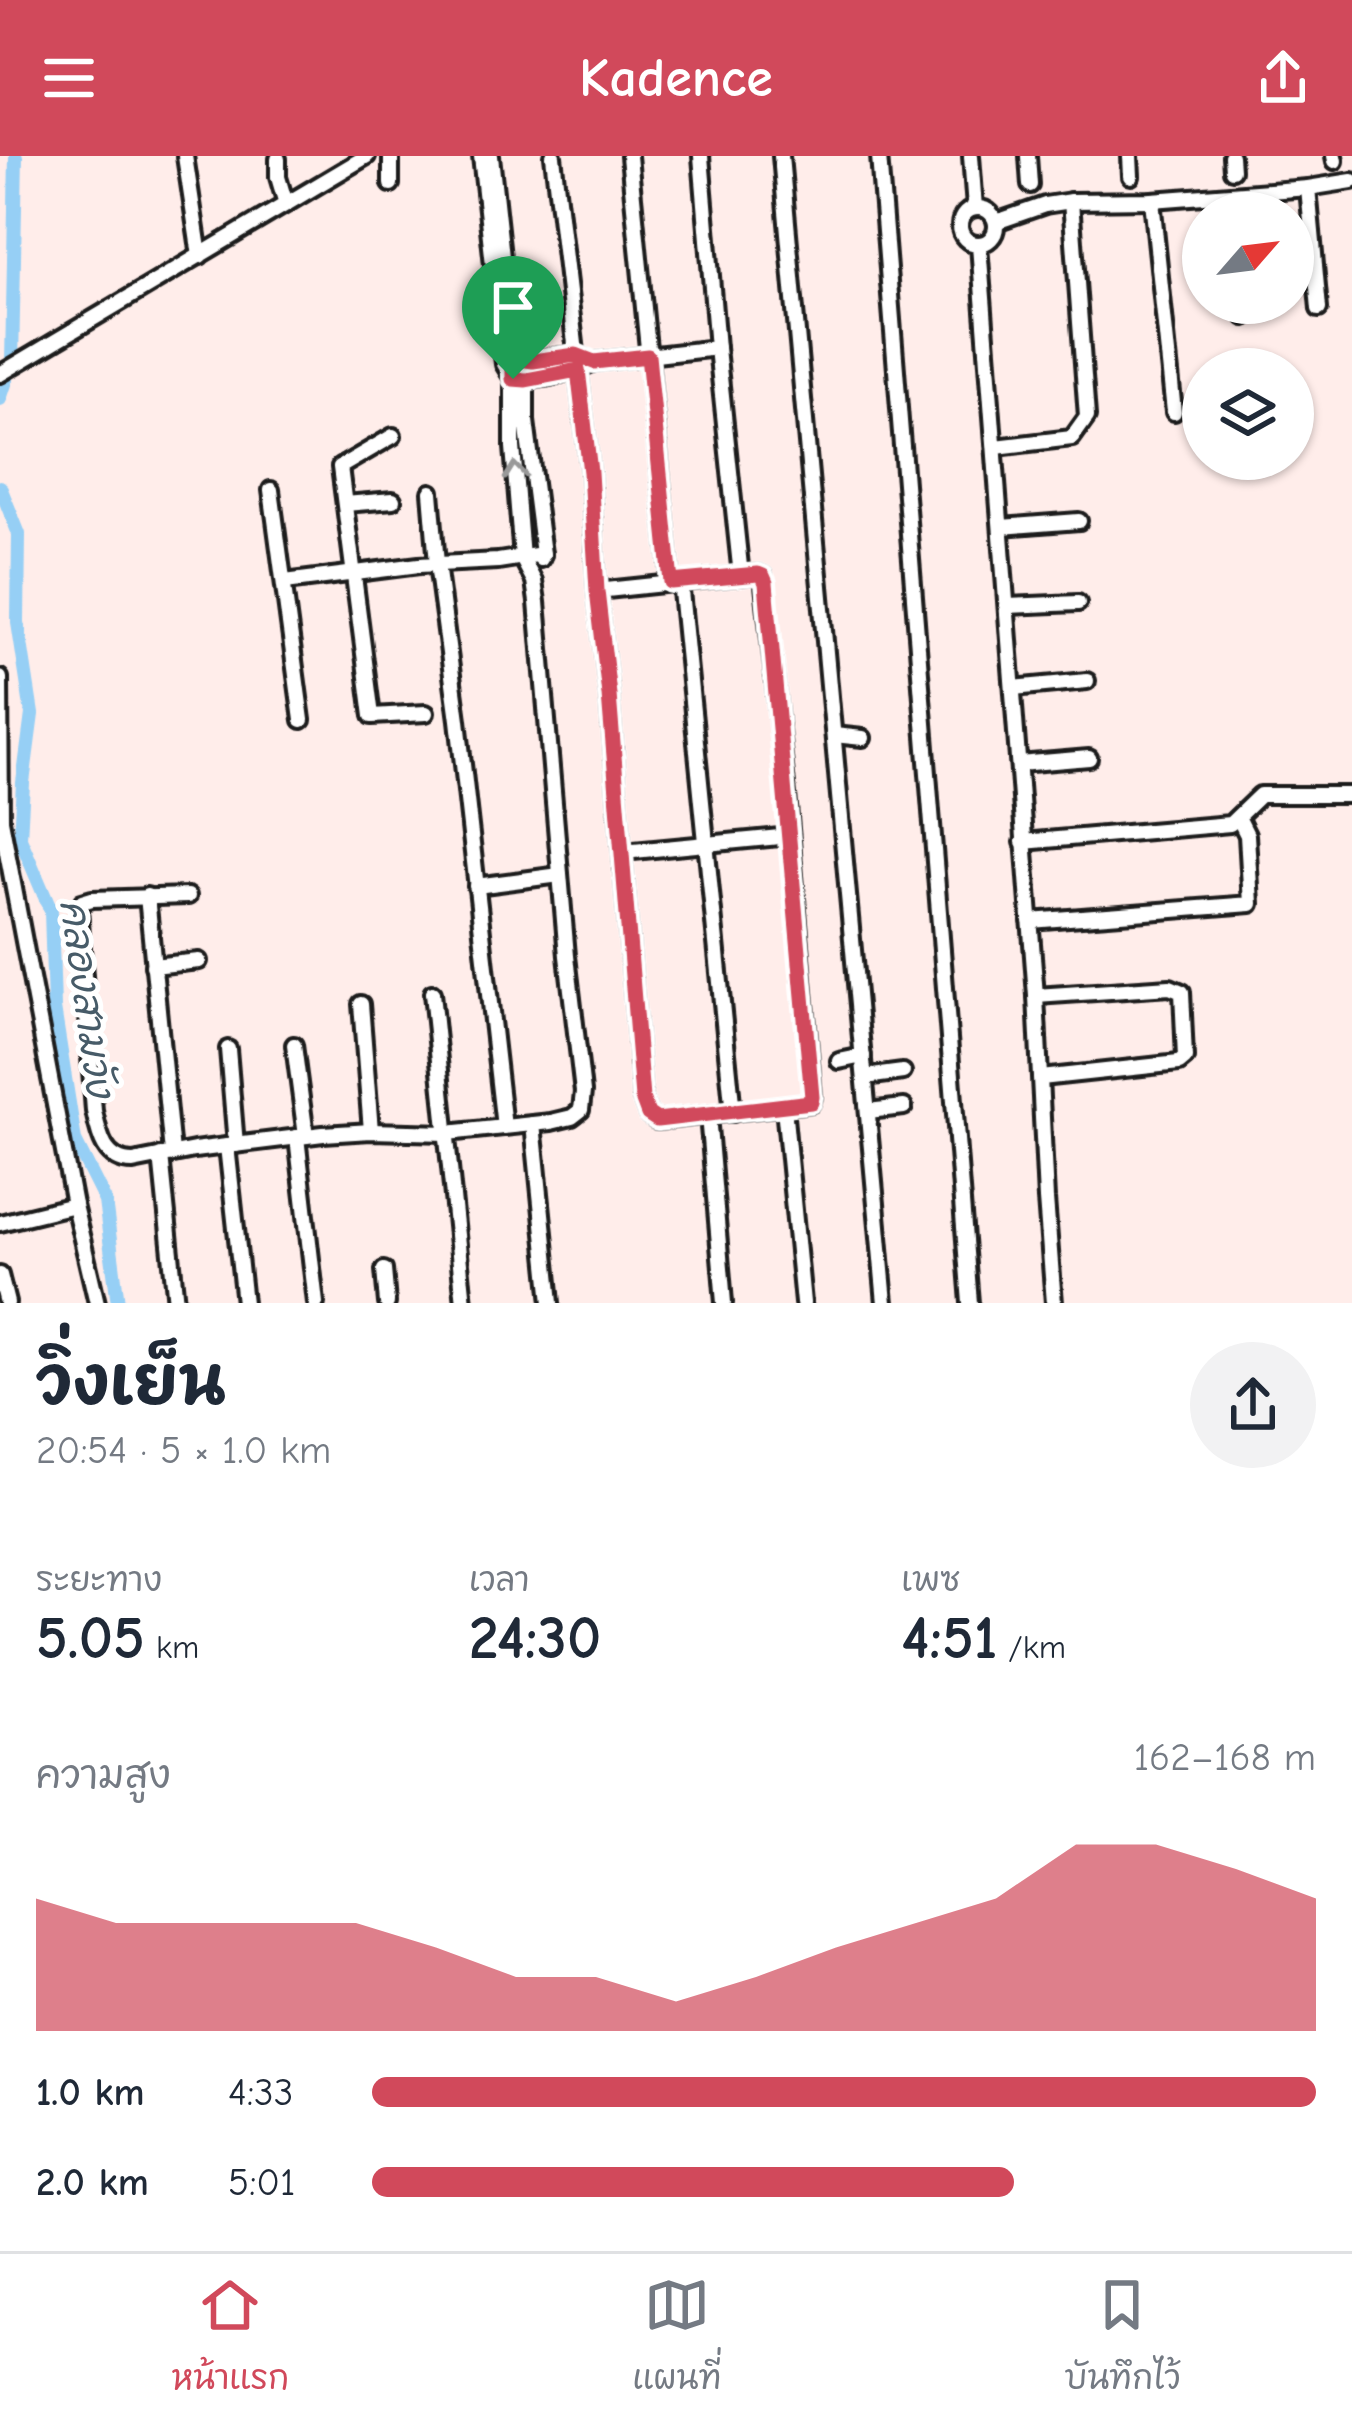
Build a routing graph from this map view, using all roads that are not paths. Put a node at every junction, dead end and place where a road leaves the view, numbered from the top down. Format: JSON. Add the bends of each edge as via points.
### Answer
{"nodes":[{"id":1,"x":185,"y":156,"type":"edge"},
{"id":2,"x":367,"y":156,"type":"edge"},
{"id":3,"x":391,"y":156,"type":"edge"},
{"id":4,"x":481,"y":156,"type":"edge"},
{"id":5,"x":490,"y":156,"type":"edge"},
{"id":6,"x":553,"y":156,"type":"edge"},
{"id":7,"x":629,"y":156,"type":"edge"},
{"id":8,"x":701,"y":156,"type":"edge"},
{"id":9,"x":781,"y":156,"type":"edge"},
{"id":10,"x":879,"y":156,"type":"edge"},
{"id":11,"x":971,"y":156,"type":"edge"},
{"id":12,"x":1028,"y":156,"type":"edge"},
{"id":13,"x":1130,"y":156,"type":"edge"},
{"id":14,"x":278,"y":158,"type":"edge"},
{"id":15,"x":1131,"y":176,"type":"dead end"},
{"id":16,"x":1352,"y":181,"type":"edge"},
{"id":17,"x":391,"y":184,"type":"dead end"},
{"id":18,"x":1030,"y":185,"type":"dead end"},
{"id":19,"x":1308,"y":188,"type":"junction"},
{"id":20,"x":1257,"y":192,"type":"edge"},
{"id":21,"x":1182,"y":198,"type":"edge"},
{"id":22,"x":1152,"y":200,"type":"junction"},
{"id":23,"x":1071,"y":202,"type":"junction"},
{"id":24,"x":286,"y":204,"type":"junction"},
{"id":25,"x":975,"y":208,"type":"junction"},
{"id":26,"x":996,"y":222,"type":"junction"},
{"id":27,"x":979,"y":245,"type":"junction"},
{"id":28,"x":200,"y":256,"type":"junction"},
{"id":29,"x":1319,"y":309,"type":"dead end"},
{"id":30,"x":717,"y":348,"type":"junction"},
{"id":31,"x":648,"y":356,"type":"junction"},
{"id":32,"x":520,"y":359,"type":"junction"},
{"id":33,"x":577,"y":363,"type":"junction"},
{"id":34,"x":0,"y":374,"type":"edge"},
{"id":35,"x":519,"y":380,"type":"junction"},
{"id":36,"x":1174,"y":412,"type":"dead end"},
{"id":37,"x":519,"y":422,"type":"junction"},
{"id":38,"x":393,"y":436,"type":"dead end"},
{"id":39,"x":996,"y":447,"type":"junction"},
{"id":40,"x":272,"y":490,"type":"dead end"},
{"id":41,"x":431,"y":492,"type":"dead end"},
{"id":42,"x":393,"y":500,"type":"dead end"},
{"id":43,"x":345,"y":504,"type":"junction"},
{"id":44,"x":1079,"y":521,"type":"dead end"},
{"id":45,"x":1001,"y":527,"type":"junction"},
{"id":46,"x":543,"y":554,"type":"junction"},
{"id":47,"x":522,"y":558,"type":"junction"},
{"id":48,"x":437,"y":564,"type":"junction"},
{"id":49,"x":353,"y":574,"type":"junction"},
{"id":50,"x":741,"y":576,"type":"junction"},
{"id":51,"x":534,"y":581,"type":"junction"},
{"id":52,"x":285,"y":582,"type":"junction"},
{"id":53,"x":675,"y":582,"type":"junction"},
{"id":54,"x":597,"y":591,"type":"junction"},
{"id":55,"x":1078,"y":603,"type":"dead end"},
{"id":56,"x":1007,"y":606,"type":"junction"},
{"id":57,"x":0,"y":678,"type":"edge"},
{"id":58,"x":1087,"y":681,"type":"dead end"},
{"id":59,"x":1013,"y":688,"type":"junction"},
{"id":60,"x":426,"y":713,"type":"dead end"},
{"id":61,"x":302,"y":719,"type":"dead end"},
{"id":62,"x":834,"y":735,"type":"junction"},
{"id":63,"x":863,"y":737,"type":"dead end"},
{"id":64,"x":1089,"y":758,"type":"dead end"},
{"id":65,"x":1019,"y":764,"type":"junction"},
{"id":66,"x":1352,"y":795,"type":"edge"},
{"id":67,"x":1238,"y":817,"type":"junction"},
{"id":68,"x":790,"y":836,"type":"junction"},
{"id":69,"x":1023,"y":842,"type":"junction"},
{"id":70,"x":707,"y":844,"type":"junction"},
{"id":71,"x":623,"y":852,"type":"junction"},
{"id":72,"x":560,"y":875,"type":"junction"},
{"id":73,"x":476,"y":886,"type":"junction"},
{"id":74,"x":147,"y":896,"type":"junction"},
{"id":75,"x":188,"y":896,"type":"dead end"},
{"id":76,"x":1030,"y":921,"type":"junction"},
{"id":77,"x":199,"y":962,"type":"dead end"},
{"id":78,"x":153,"y":966,"type":"junction"},
{"id":79,"x":432,"y":993,"type":"dead end"},
{"id":80,"x":1036,"y":996,"type":"junction"},
{"id":81,"x":361,"y":1004,"type":"dead end"},
{"id":82,"x":294,"y":1045,"type":"dead end"},
{"id":83,"x":228,"y":1049,"type":"dead end"},
{"id":84,"x":863,"y":1056,"type":"junction"},
{"id":85,"x":839,"y":1061,"type":"dead end"},
{"id":86,"x":902,"y":1072,"type":"dead end"},
{"id":87,"x":865,"y":1077,"type":"junction"},
{"id":88,"x":1041,"y":1078,"type":"junction"},
{"id":89,"x":784,"y":1107,"type":"junction"},
{"id":90,"x":904,"y":1107,"type":"dead end"},
{"id":91,"x":868,"y":1111,"type":"junction"},
{"id":92,"x":733,"y":1113,"type":"junction"},
{"id":93,"x":708,"y":1115,"type":"junction"},
{"id":94,"x":533,"y":1124,"type":"junction"},
{"id":95,"x":504,"y":1127,"type":"junction"},
{"id":96,"x":370,"y":1131,"type":"junction"},
{"id":97,"x":448,"y":1133,"type":"junction"},
{"id":98,"x":301,"y":1136,"type":"junction"},
{"id":99,"x":232,"y":1145,"type":"junction"},
{"id":100,"x":167,"y":1155,"type":"junction"},
{"id":101,"x":74,"y":1205,"type":"junction"},
{"id":102,"x":0,"y":1223,"type":"edge"},
{"id":103,"x":384,"y":1270,"type":"dead end"},
{"id":104,"x":0,"y":1275,"type":"edge"},
{"id":105,"x":7,"y":1303,"type":"edge"},
{"id":106,"x":97,"y":1303,"type":"edge"},
{"id":107,"x":176,"y":1303,"type":"edge"},
{"id":108,"x":244,"y":1303,"type":"edge"},
{"id":109,"x":316,"y":1303,"type":"edge"},
{"id":110,"x":388,"y":1303,"type":"edge"},
{"id":111,"x":464,"y":1303,"type":"edge"},
{"id":112,"x":551,"y":1303,"type":"edge"},
{"id":113,"x":724,"y":1303,"type":"edge"},
{"id":114,"x":802,"y":1303,"type":"edge"},
{"id":115,"x":886,"y":1303,"type":"edge"},
{"id":116,"x":970,"y":1303,"type":"edge"},
{"id":117,"x":1054,"y":1303,"type":"edge"}],
"edges":[{"from":1,"to":28,"type":"street"},
{"from":2,"to":24,"type":"street"},
{"from":3,"to":17,"type":"street"},
{"from":4,"to":35,"type":"street","via":[[504,364]]},
{"from":5,"to":32,"type":"street"},
{"from":6,"to":33,"type":"street"},
{"from":7,"to":31,"type":"street"},
{"from":8,"to":30,"type":"street"},
{"from":9,"to":62,"type":"street"},
{"from":10,"to":116,"type":"street"},
{"from":11,"to":25,"type":"street"},
{"from":12,"to":18,"type":"street"},
{"from":13,"to":15,"type":"street"},
{"from":14,"to":24,"type":"street"},
{"from":16,"to":19,"type":"street"},
{"from":19,"to":20,"type":"street"},
{"from":19,"to":29,"type":"street"},
{"from":21,"to":22,"type":"street"},
{"from":22,"to":23,"type":"street"},
{"from":22,"to":36,"type":"street"},
{"from":23,"to":26,"type":"street"},
{"from":23,"to":39,"type":"street","via":[[1087,417],[1072,438]]},
{"from":24,"to":28,"type":"street"},
{"from":25,"to":26,"type":"street"},
{"from":25,"to":27,"type":"street","via":[[959,224],[964,239]]},
{"from":26,"to":27,"type":"street","via":[[993,238]]},
{"from":27,"to":39,"type":"street"},
{"from":28,"to":34,"type":"street"},
{"from":30,"to":31,"type":"street"},
{"from":30,"to":50,"type":"street"},
{"from":31,"to":33,"type":"street"},
{"from":31,"to":53,"type":"street"},
{"from":32,"to":33,"type":"street"},
{"from":32,"to":35,"type":"street"},
{"from":33,"to":35,"type":"street"},
{"from":33,"to":54,"type":"street"},
{"from":35,"to":37,"type":"street"},
{"from":37,"to":46,"type":"street"},
{"from":47,"to":37,"type":"street","one_way":true},
{"from":38,"to":43,"type":"street","via":[[340,467]]},
{"from":39,"to":45,"type":"street"},
{"from":40,"to":52,"type":"street"},
{"from":41,"to":48,"type":"street"},
{"from":42,"to":43,"type":"street"},
{"from":43,"to":49,"type":"street"},
{"from":44,"to":45,"type":"street"},
{"from":45,"to":56,"type":"street"},
{"from":46,"to":47,"type":"street"},
{"from":46,"to":51,"type":"street"},
{"from":47,"to":48,"type":"street"},
{"from":47,"to":51,"type":"street"},
{"from":48,"to":49,"type":"street"},
{"from":48,"to":73,"type":"street"},
{"from":49,"to":52,"type":"street"},
{"from":49,"to":60,"type":"street","via":[[372,716]]},
{"from":50,"to":53,"type":"street"},
{"from":50,"to":68,"type":"street","via":[[758,574],[766,583]]},
{"from":51,"to":72,"type":"street"},
{"from":52,"to":61,"type":"street"},
{"from":53,"to":54,"type":"street"},
{"from":53,"to":70,"type":"street"},
{"from":54,"to":71,"type":"street"},
{"from":55,"to":56,"type":"street"},
{"from":56,"to":59,"type":"street"},
{"from":57,"to":101,"type":"street","via":[[1,820]]},
{"from":58,"to":59,"type":"street"},
{"from":59,"to":65,"type":"street"},
{"from":62,"to":63,"type":"street"},
{"from":62,"to":84,"type":"street"},
{"from":64,"to":65,"type":"street"},
{"from":65,"to":69,"type":"street"},
{"from":66,"to":67,"type":"street","via":[[1260,795]]},
{"from":67,"to":69,"type":"street","via":[[1230,824]]},
{"from":67,"to":76,"type":"street","via":[[1247,835],[1251,904]]},
{"from":68,"to":70,"type":"street"},
{"from":68,"to":89,"type":"street","via":[[812,1097]]},
{"from":69,"to":76,"type":"street"},
{"from":70,"to":71,"type":"street"},
{"from":70,"to":92,"type":"street"},
{"from":71,"to":93,"type":"street","via":[[642,1098],[657,1120]]},
{"from":72,"to":73,"type":"street"},
{"from":72,"to":94,"type":"street","via":[[583,1092],[572,1117]]},
{"from":73,"to":95,"type":"street"},
{"from":74,"to":75,"type":"street"},
{"from":74,"to":78,"type":"street"},
{"from":74,"to":100,"type":"street","via":[[82,902],[78,919],[99,1135],[124,1162]]},
{"from":76,"to":80,"type":"street"},
{"from":77,"to":78,"type":"street"},
{"from":78,"to":100,"type":"street"},
{"from":79,"to":97,"type":"street"},
{"from":80,"to":88,"type":"street"},
{"from":80,"to":88,"type":"street","via":[[1170,986],[1183,1003],[1180,1063]]},
{"from":81,"to":96,"type":"street"},
{"from":82,"to":98,"type":"street"},
{"from":83,"to":99,"type":"street"},
{"from":84,"to":85,"type":"street"},
{"from":84,"to":87,"type":"street"},
{"from":86,"to":87,"type":"street"},
{"from":87,"to":91,"type":"street"},
{"from":88,"to":117,"type":"street"},
{"from":89,"to":92,"type":"street"},
{"from":89,"to":114,"type":"street"},
{"from":90,"to":91,"type":"street"},
{"from":91,"to":115,"type":"street"},
{"from":92,"to":93,"type":"street"},
{"from":93,"to":113,"type":"street"},
{"from":94,"to":95,"type":"street"},
{"from":94,"to":112,"type":"street"},
{"from":95,"to":97,"type":"street"},
{"from":96,"to":97,"type":"street"},
{"from":96,"to":98,"type":"street"},
{"from":97,"to":111,"type":"street"},
{"from":98,"to":99,"type":"street"},
{"from":98,"to":109,"type":"street"},
{"from":99,"to":100,"type":"street"},
{"from":99,"to":108,"type":"street"},
{"from":100,"to":107,"type":"street"},
{"from":101,"to":102,"type":"street"},
{"from":101,"to":106,"type":"street"},
{"from":103,"to":110,"type":"street"},
{"from":104,"to":105,"type":"street"}]}
